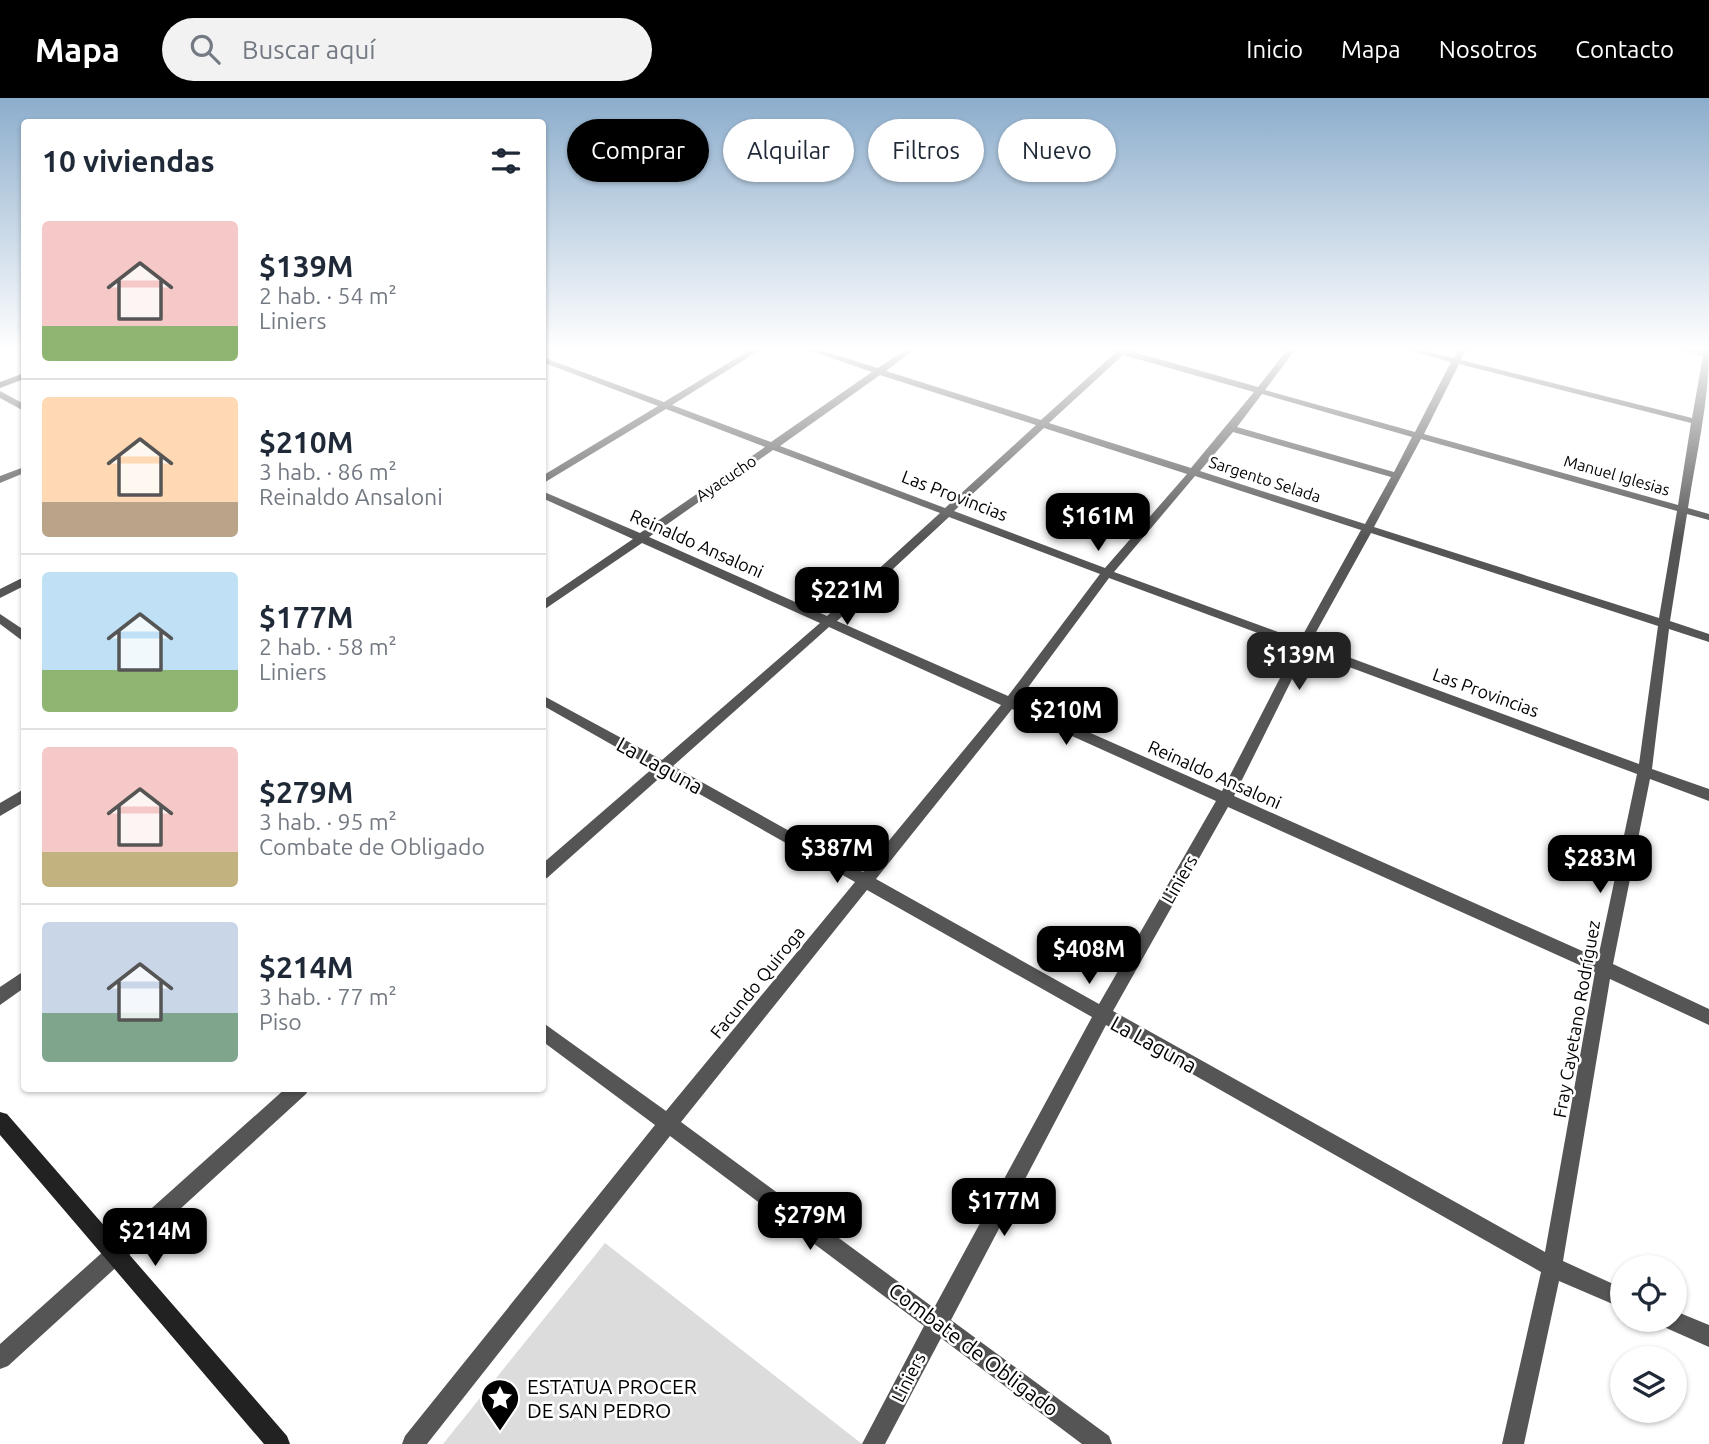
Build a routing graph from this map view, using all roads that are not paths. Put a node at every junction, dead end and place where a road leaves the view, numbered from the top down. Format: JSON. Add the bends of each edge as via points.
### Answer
{"nodes":[{"id":1,"x":651,"y":413,"type":"edge"},
{"id":2,"x":681,"y":413,"type":"edge"},
{"id":3,"x":820,"y":413,"type":"edge"},
{"id":4,"x":1011,"y":413,"type":"edge"},
{"id":5,"x":1051,"y":413,"type":"edge"},
{"id":6,"x":1242,"y":413,"type":"edge"},
{"id":7,"x":1337,"y":413,"type":"edge"},
{"id":8,"x":1430,"y":413,"type":"edge"},
{"id":9,"x":1665,"y":413,"type":"edge"},
{"id":10,"x":1699,"y":413,"type":"edge"},
{"id":11,"x":1041,"y":422,"type":"junction"},
{"id":12,"x":1698,"y":422,"type":"junction"},
{"id":13,"x":1231,"y":428,"type":"junction"},
{"id":14,"x":1418,"y":436,"type":"junction"},
{"id":15,"x":773,"y":446,"type":"junction"},
{"id":16,"x":21,"y":471,"type":"edge"},
{"id":17,"x":1194,"y":472,"type":"junction"},
{"id":18,"x":1397,"y":476,"type":"junction"},
{"id":19,"x":546,"y":478,"type":"edge"},
{"id":20,"x":0,"y":480,"type":"edge"},
{"id":21,"x":546,"y":496,"type":"edge"},
{"id":22,"x":1683,"y":510,"type":"junction"},
{"id":23,"x":945,"y":512,"type":"junction"},
{"id":24,"x":1709,"y":517,"type":"edge"},
{"id":25,"x":1367,"y":527,"type":"junction"},
{"id":26,"x":637,"y":539,"type":"junction"},
{"id":27,"x":1107,"y":573,"type":"junction"},
{"id":28,"x":21,"y":584,"type":"edge"},
{"id":29,"x":0,"y":594,"type":"edge"},
{"id":30,"x":546,"y":604,"type":"edge"},
{"id":31,"x":0,"y":618,"type":"edge"},
{"id":32,"x":828,"y":622,"type":"junction"},
{"id":33,"x":1664,"y":624,"type":"junction"},
{"id":34,"x":21,"y":634,"type":"edge"},
{"id":35,"x":1709,"y":638,"type":"edge"},
{"id":36,"x":1303,"y":645,"type":"junction"},
{"id":37,"x":546,"y":701,"type":"edge"},
{"id":38,"x":1010,"y":703,"type":"junction"},
{"id":39,"x":664,"y":768,"type":"junction"},
{"id":40,"x":1645,"y":771,"type":"junction"},
{"id":41,"x":1709,"y":795,"type":"edge"},
{"id":42,"x":21,"y":797,"type":"edge"},
{"id":43,"x":1225,"y":799,"type":"junction"},
{"id":44,"x":0,"y":810,"type":"edge"},
{"id":45,"x":546,"y":871,"type":"edge"},
{"id":46,"x":864,"y":880,"type":"junction"},
{"id":47,"x":1604,"y":968,"type":"junction"},
{"id":48,"x":21,"y":981,"type":"edge"},
{"id":49,"x":0,"y":997,"type":"edge"},
{"id":50,"x":1102,"y":1015,"type":"junction"},
{"id":51,"x":1709,"y":1017,"type":"edge"},
{"id":52,"x":546,"y":1033,"type":"edge"},
{"id":53,"x":296,"y":1092,"type":"edge"},
{"id":54,"x":0,"y":1121,"type":"edge"},
{"id":55,"x":669,"y":1122,"type":"junction"},
{"id":56,"x":116,"y":1254,"type":"junction"},
{"id":57,"x":1552,"y":1267,"type":"junction"},
{"id":58,"x":1610,"y":1293,"type":"edge"},
{"id":59,"x":937,"y":1321,"type":"junction"},
{"id":60,"x":1687,"y":1327,"type":"edge"},
{"id":61,"x":1709,"y":1336,"type":"edge"},
{"id":62,"x":0,"y":1358,"type":"edge"},
{"id":63,"x":279,"y":1444,"type":"edge"},
{"id":64,"x":413,"y":1444,"type":"edge"},
{"id":65,"x":873,"y":1444,"type":"edge"},
{"id":66,"x":1101,"y":1444,"type":"edge"},
{"id":67,"x":1513,"y":1444,"type":"edge"}],
"edges":[{"from":1,"to":19,"type":"street"},
{"from":2,"to":15,"type":"street","name":"Las Provincias"},
{"from":3,"to":15,"type":"street","name":"Ayacucho"},
{"from":4,"to":11,"type":"street","name":"Sargento Selada"},
{"from":5,"to":11,"type":"street"},
{"from":6,"to":13,"type":"street","name":"Facundo Quiroga"},
{"from":7,"to":14,"type":"street","name":"Manuel Iglesias"},
{"from":8,"to":14,"type":"street","name":"Liniers"},
{"from":9,"to":12,"type":"street"},
{"from":10,"to":12,"type":"street","name":"Fray Cayetano Rodríguez"},
{"from":11,"to":17,"type":"street","name":"Sargento Selada"},
{"from":11,"to":23,"type":"street"},
{"from":12,"to":22,"type":"street","name":"Fray Cayetano Rodríguez"},
{"from":13,"to":17,"type":"street","name":"Facundo Quiroga"},
{"from":13,"to":18,"type":"street"},
{"from":14,"to":18,"type":"street","name":"Liniers"},
{"from":14,"to":22,"type":"street","name":"Manuel Iglesias"},
{"from":15,"to":23,"type":"street","name":"Las Provincias"},
{"from":15,"to":26,"type":"street","name":"Ayacucho"},
{"from":16,"to":20,"type":"street"},
{"from":17,"to":25,"type":"street","name":"Sargento Selada"},
{"from":17,"to":27,"type":"street","name":"Facundo Quiroga"},
{"from":18,"to":25,"type":"street","name":"Liniers"},
{"from":21,"to":26,"type":"street","name":"Reinaldo Ansaloni"},
{"from":22,"to":24,"type":"street","name":"Manuel Iglesias"},
{"from":22,"to":33,"type":"street","name":"Fray Cayetano Rodríguez"},
{"from":23,"to":27,"type":"street","name":"Las Provincias"},
{"from":23,"to":32,"type":"street"},
{"from":25,"to":33,"type":"street","name":"Sargento Selada"},
{"from":25,"to":36,"type":"street","name":"Liniers"},
{"from":26,"to":30,"type":"street","name":"Ayacucho"},
{"from":26,"to":32,"type":"street","name":"Reinaldo Ansaloni"},
{"from":27,"to":36,"type":"street","name":"Las Provincias"},
{"from":27,"to":38,"type":"street","name":"Facundo Quiroga"},
{"from":28,"to":29,"type":"street"},
{"from":31,"to":34,"type":"street"},
{"from":32,"to":38,"type":"street","name":"Reinaldo Ansaloni"},
{"from":32,"to":39,"type":"street"},
{"from":33,"to":35,"type":"street","name":"Sargento Selada"},
{"from":33,"to":40,"type":"street","name":"Fray Cayetano Rodríguez"},
{"from":36,"to":40,"type":"street","name":"Las Provincias"},
{"from":36,"to":43,"type":"street","name":"Liniers"},
{"from":37,"to":39,"type":"street","name":"La Laguna"},
{"from":38,"to":43,"type":"street","name":"Reinaldo Ansaloni"},
{"from":38,"to":46,"type":"street","name":"Facundo Quiroga"},
{"from":39,"to":45,"type":"street"},
{"from":39,"to":46,"type":"street","name":"La Laguna"},
{"from":40,"to":41,"type":"street","name":"Las Provincias"},
{"from":40,"to":47,"type":"street","name":"Fray Cayetano Rodríguez"},
{"from":42,"to":44,"type":"street"},
{"from":43,"to":47,"type":"street","name":"Reinaldo Ansaloni"},
{"from":43,"to":50,"type":"street","name":"Liniers"},
{"from":46,"to":50,"type":"street","name":"La Laguna"},
{"from":46,"to":55,"type":"street","name":"Facundo Quiroga"},
{"from":47,"to":51,"type":"street","name":"Reinaldo Ansaloni"},
{"from":47,"to":57,"type":"street","name":"Fray Cayetano Rodríguez"},
{"from":48,"to":49,"type":"street"},
{"from":50,"to":57,"type":"street","name":"La Laguna"},
{"from":50,"to":59,"type":"street","name":"Liniers"},
{"from":52,"to":55,"type":"street","name":"Combate de Obligado"},
{"from":53,"to":56,"type":"street"},
{"from":54,"to":56,"type":"main road"},
{"from":55,"to":59,"type":"street","name":"Combate de Obligado"},
{"from":55,"to":64,"type":"street","name":"Facundo Quiroga"},
{"from":56,"to":62,"type":"street"},
{"from":56,"to":63,"type":"main road"},
{"from":57,"to":58,"type":"street","name":"La Laguna"},
{"from":57,"to":67,"type":"street","name":"Fray Cayetano Rodríguez"},
{"from":59,"to":65,"type":"street","name":"Liniers"},
{"from":59,"to":66,"type":"street","name":"Combate de Obligado"},
{"from":60,"to":61,"type":"street"}]}
